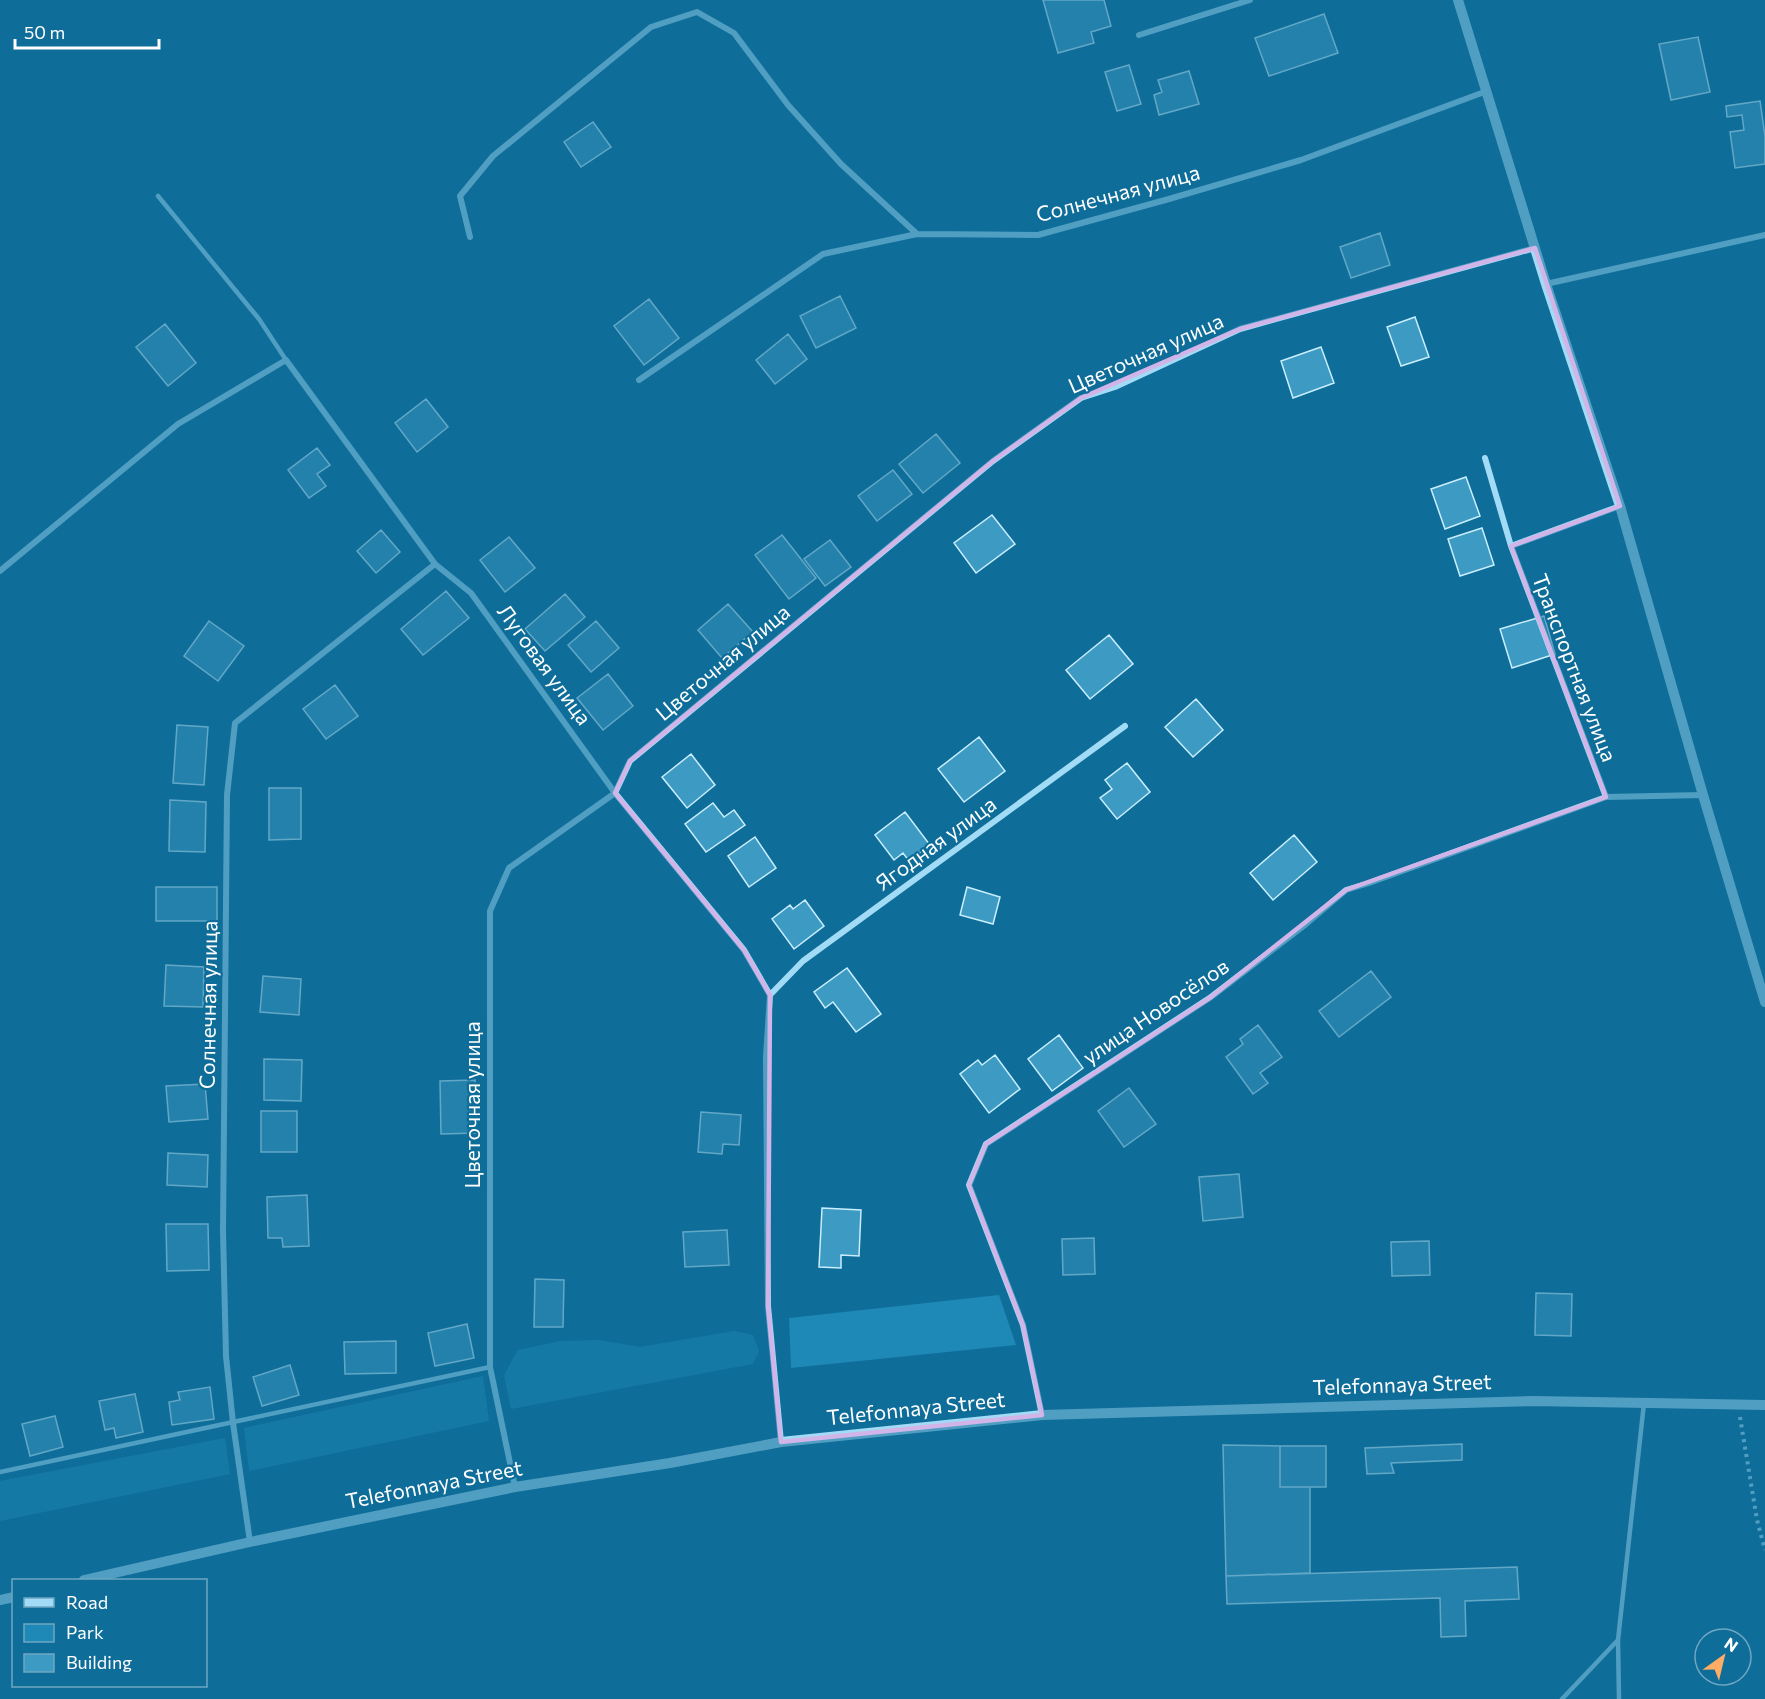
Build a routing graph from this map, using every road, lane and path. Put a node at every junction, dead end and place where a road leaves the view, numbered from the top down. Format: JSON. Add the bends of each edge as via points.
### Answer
{"nodes":[{"id":1,"x":1250,"y":0,"type":"edge"},
{"id":2,"x":1458,"y":0,"type":"edge"},
{"id":3,"x":1139,"y":35,"type":"dead end"},
{"id":4,"x":1487,"y":91,"type":"junction"},
{"id":5,"x":158,"y":196,"type":"dead end"},
{"id":6,"x":917,"y":234,"type":"junction"},
{"id":7,"x":1765,"y":235,"type":"edge"},
{"id":8,"x":470,"y":237,"type":"dead end"},
{"id":9,"x":1535,"y":248,"type":"junction"},
{"id":10,"x":1546,"y":284,"type":"junction"},
{"id":11,"x":286,"y":360,"type":"junction"},
{"id":12,"x":639,"y":380,"type":"dead end"},
{"id":13,"x":1485,"y":458,"type":"dead end"},
{"id":14,"x":1620,"y":506,"type":"junction"},
{"id":15,"x":1510,"y":546,"type":"junction"},
{"id":16,"x":435,"y":564,"type":"junction"},
{"id":17,"x":0,"y":570,"type":"edge"},
{"id":18,"x":1125,"y":726,"type":"dead end"},
{"id":19,"x":615,"y":793,"type":"junction"},
{"id":20,"x":1703,"y":795,"type":"junction"},
{"id":21,"x":1606,"y":797,"type":"junction"},
{"id":22,"x":770,"y":995,"type":"junction"},
{"id":23,"x":1765,"y":1002,"type":"edge"},
{"id":24,"x":490,"y":1367,"type":"junction"},
{"id":25,"x":1644,"y":1403,"type":"junction"},
{"id":26,"x":1738,"y":1404,"type":"junction"},
{"id":27,"x":1765,"y":1405,"type":"edge"},
{"id":28,"x":1042,"y":1415,"type":"junction"},
{"id":29,"x":233,"y":1423,"type":"junction"},
{"id":30,"x":782,"y":1442,"type":"junction"},
{"id":31,"x":0,"y":1472,"type":"edge"},
{"id":32,"x":515,"y":1487,"type":"junction"},
{"id":33,"x":250,"y":1542,"type":"junction"},
{"id":34,"x":1765,"y":1550,"type":"edge"},
{"id":35,"x":93,"y":1579,"type":"edge"},
{"id":36,"x":1618,"y":1640,"type":"junction"},
{"id":37,"x":1562,"y":1699,"type":"edge"},
{"id":38,"x":1619,"y":1699,"type":"edge"}],
"edges":[{"from":1,"to":3,"type":"street"},
{"from":2,"to":4,"type":"street"},
{"from":4,"to":6,"type":"street","name":"Солнечная улица","via":[[1301,160],[1038,235]]},
{"from":4,"to":9,"type":"street"},
{"from":5,"to":11,"type":"lane","via":[[259,319]]},
{"from":6,"to":8,"type":"street","via":[[841,164],[788,105],[734,33],[697,12],[651,27],[493,156],[460,196]]},
{"from":6,"to":12,"type":"street","name":"Солнечная улица","via":[[823,254]]},
{"from":7,"to":10,"type":"street"},
{"from":9,"to":10,"type":"street"},
{"from":9,"to":19,"type":"street","name":"Цветочная улица","via":[[1240,329],[1115,387],[1081,398],[993,461],[630,761]]},
{"from":10,"to":14,"type":"street"},
{"from":11,"to":16,"type":"street","name":"Луговая улица"},
{"from":11,"to":17,"type":"street","via":[[178,424]]},
{"from":13,"to":15,"type":"street","name":"Транспортная улица"},
{"from":14,"to":15,"type":"street"},
{"from":14,"to":20,"type":"street"},
{"from":15,"to":21,"type":"street","name":"Транспортная улица"},
{"from":16,"to":19,"type":"street","name":"Луговая улица","via":[[471,593]]},
{"from":16,"to":29,"type":"street","name":"Солнечная улица","via":[[235,723],[227,795],[223,1219],[226,1356]]},
{"from":18,"to":22,"type":"street","name":"Ягодная улица","via":[[803,962]]},
{"from":19,"to":22,"type":"street","name":"Луговая улица","via":[[744,950]]},
{"from":19,"to":24,"type":"street","name":"Цветочная улица","via":[[509,868],[490,911]]},
{"from":20,"to":21,"type":"street"},
{"from":20,"to":23,"type":"street"},
{"from":21,"to":28,"type":"street","name":"улица Новосёлов","via":[[1346,890],[1210,997],[986,1144],[969,1185],[1023,1325]]},
{"from":22,"to":30,"type":"street","via":[[766,1057],[768,1306]]},
{"from":24,"to":29,"type":"lane"},
{"from":24,"to":32,"type":"street","name":"Цветочная улица"},
{"from":25,"to":26,"type":"street","name":"Telefonnaya Street"},
{"from":25,"to":28,"type":"street","name":"Telefonnaya Street","via":[[1533,1401]]},
{"from":25,"to":36,"type":"lane"},
{"from":26,"to":27,"type":"street","name":"Telefonnaya Street"},
{"from":26,"to":34,"type":"path"},
{"from":28,"to":30,"type":"street","name":"Telefonnaya Street"},
{"from":29,"to":31,"type":"lane"},
{"from":29,"to":33,"type":"street","name":"Солнечная улица"},
{"from":30,"to":32,"type":"street","name":"Telefonnaya Street"},
{"from":32,"to":33,"type":"street","name":"Telefonnaya Street"},
{"from":33,"to":35,"type":"street","name":"Telefonnaya Street"},
{"from":36,"to":37,"type":"lane"},
{"from":36,"to":38,"type":"lane"}]}
